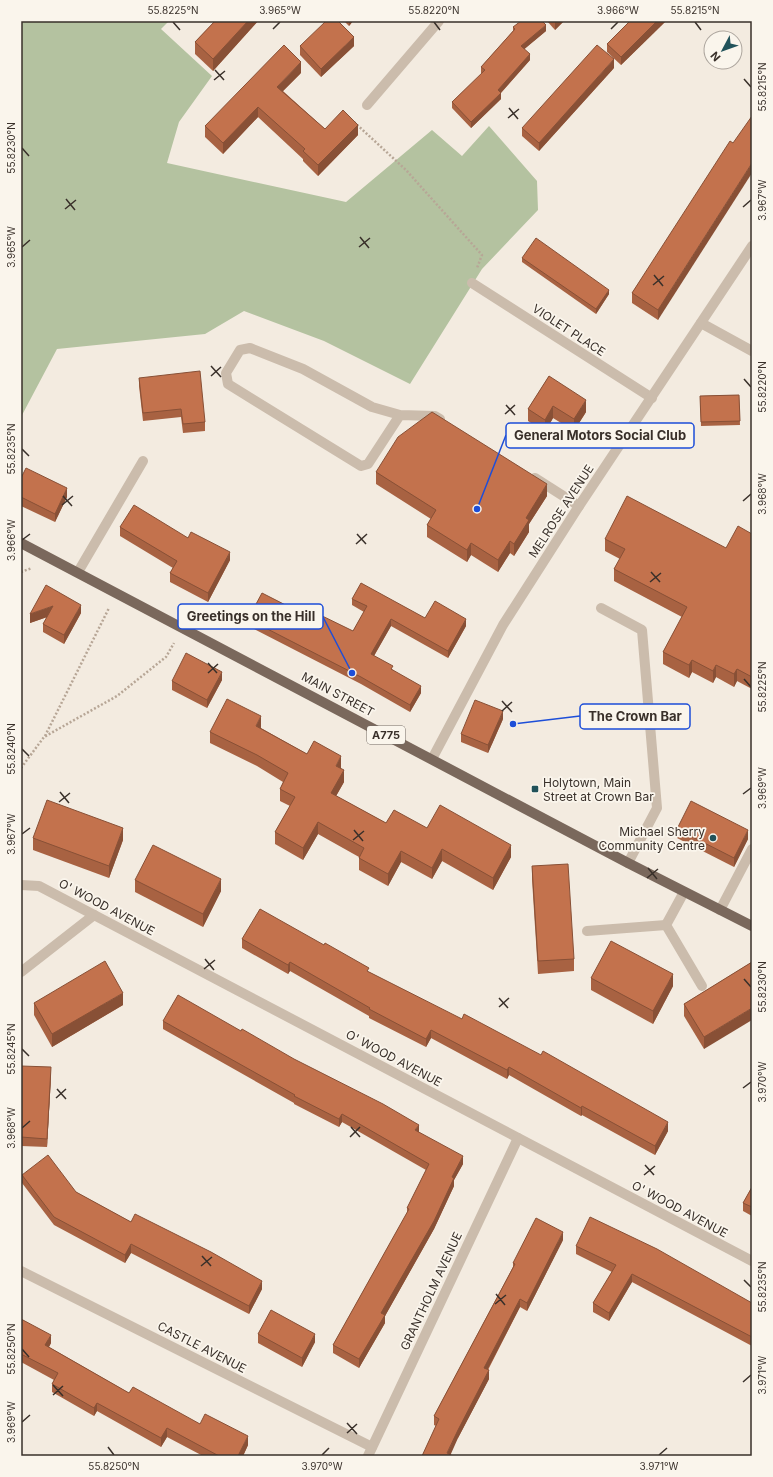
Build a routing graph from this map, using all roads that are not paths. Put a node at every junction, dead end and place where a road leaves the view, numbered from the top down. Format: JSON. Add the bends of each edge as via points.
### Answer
{"nodes":[{"id":1,"x":439,"y":21,"type":"edge"},
{"id":2,"x":367,"y":104,"type":"dead end"},
{"id":3,"x":752,"y":246,"type":"edge"},
{"id":4,"x":472,"y":283,"type":"road end"},
{"id":5,"x":700,"y":323,"type":"junction"},
{"id":6,"x":752,"y":351,"type":"edge"},
{"id":7,"x":652,"y":398,"type":"junction"},
{"id":8,"x":400,"y":415,"type":"junction"},
{"id":9,"x":448,"y":424,"type":"edge"},
{"id":10,"x":143,"y":461,"type":"dead end"},
{"id":11,"x":527,"y":473,"type":"edge"},
{"id":12,"x":579,"y":506,"type":"junction"},
{"id":13,"x":21,"y":543,"type":"edge"},
{"id":14,"x":78,"y":572,"type":"junction"},
{"id":15,"x":601,"y":608,"type":"dead end"},
{"id":16,"x":432,"y":759,"type":"junction"},
{"id":17,"x":752,"y":850,"type":"edge"},
{"id":18,"x":628,"y":863,"type":"junction"},
{"id":19,"x":21,"y":886,"type":"edge"},
{"id":20,"x":684,"y":892,"type":"junction"},
{"id":21,"x":720,"y":910,"type":"junction"},
{"id":22,"x":94,"y":915,"type":"junction"},
{"id":23,"x":666,"y":924,"type":"junction"},
{"id":24,"x":752,"y":926,"type":"edge"},
{"id":25,"x":587,"y":931,"type":"dead end"},
{"id":26,"x":21,"y":972,"type":"edge"},
{"id":27,"x":702,"y":986,"type":"dead end"},
{"id":28,"x":518,"y":1138,"type":"junction"},
{"id":29,"x":752,"y":1261,"type":"edge"},
{"id":30,"x":21,"y":1271,"type":"edge"},
{"id":31,"x":370,"y":1451,"type":"edge"}],
"edges":[{"from":1,"to":2,"type":"street"},
{"from":3,"to":5,"type":"street","name":"MELROSE AVENUE"},
{"from":4,"to":7,"type":"street","name":"VIOLET PLACE"},
{"from":5,"to":6,"type":"street"},
{"from":5,"to":7,"type":"street","name":"MELROSE AVENUE"},
{"from":7,"to":12,"type":"street","name":"MELROSE AVENUE"},
{"from":8,"to":8,"type":"street","via":[[368,464],[361,466],[228,384],[226,373],[240,350],[250,348],[303,369],[372,407]]},
{"from":8,"to":9,"type":"street","via":[[435,416]]},
{"from":10,"to":14,"type":"street"},
{"from":11,"to":12,"type":"street"},
{"from":12,"to":16,"type":"street","name":"MELROSE AVENUE","via":[[503,625]]},
{"from":13,"to":14,"type":"main road","name":"MAIN STREET","number":"A775"},
{"from":14,"to":16,"type":"main road","name":"MAIN STREET","number":"A775"},
{"from":15,"to":18,"type":"street","via":[[642,630],[657,808]]},
{"from":16,"to":18,"type":"main road","name":"MAIN STREET","number":"A775"},
{"from":17,"to":21,"type":"street"},
{"from":18,"to":20,"type":"main road","name":"MAIN STREET","number":"A775"},
{"from":19,"to":22,"type":"street","name":"O' WOOD AVENUE","via":[[39,886]]},
{"from":20,"to":21,"type":"main road","name":"MAIN STREET","number":"A775"},
{"from":20,"to":23,"type":"street"},
{"from":21,"to":24,"type":"main road","name":"MAIN STREET","number":"A775"},
{"from":22,"to":26,"type":"street"},
{"from":22,"to":28,"type":"street","name":"O' WOOD AVENUE"},
{"from":23,"to":25,"type":"street"},
{"from":23,"to":27,"type":"street"},
{"from":28,"to":29,"type":"street","name":"O' WOOD AVENUE"},
{"from":28,"to":31,"type":"street","name":"GRANTHOLM AVENUE"},
{"from":30,"to":31,"type":"street","name":"CASTLE AVENUE"}]}
